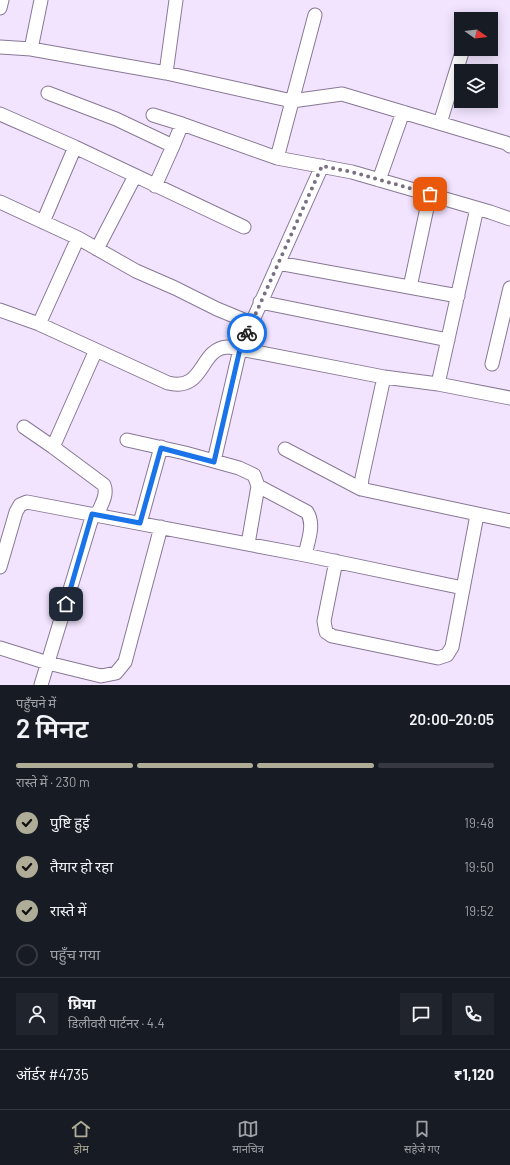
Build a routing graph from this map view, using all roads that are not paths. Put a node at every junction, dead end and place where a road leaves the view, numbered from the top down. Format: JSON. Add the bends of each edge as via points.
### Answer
{"nodes":[{"id":1,"x":2,"y":0,"type":"edge"},
{"id":2,"x":41,"y":0,"type":"edge"},
{"id":3,"x":176,"y":0,"type":"edge"},
{"id":4,"x":0,"y":8,"type":"edge"},
{"id":5,"x":315,"y":16,"type":"dead end"},
{"id":6,"x":0,"y":47,"type":"edge"},
{"id":7,"x":31,"y":49,"type":"junction"},
{"id":8,"x":461,"y":56,"type":"edge"},
{"id":9,"x":166,"y":73,"type":"junction"},
{"id":10,"x":48,"y":92,"type":"dead end"},
{"id":11,"x":292,"y":101,"type":"junction"},
{"id":12,"x":404,"y":112,"type":"junction"},
{"id":13,"x":0,"y":114,"type":"edge"},
{"id":14,"x":153,"y":115,"type":"dead end"},
{"id":15,"x":440,"y":123,"type":"junction"},
{"id":16,"x":182,"y":124,"type":"junction"},
{"id":17,"x":173,"y":146,"type":"junction"},
{"id":18,"x":510,"y":146,"type":"edge"},
{"id":19,"x":75,"y":148,"type":"junction"},
{"id":20,"x":277,"y":158,"type":"junction"},
{"id":21,"x":322,"y":166,"type":"junction"},
{"id":22,"x":135,"y":176,"type":"junction"},
{"id":23,"x":379,"y":180,"type":"junction"},
{"id":24,"x":156,"y":186,"type":"junction"},
{"id":25,"x":430,"y":194,"type":"junction"},
{"id":26,"x":0,"y":202,"type":"edge"},
{"id":27,"x":477,"y":208,"type":"junction"},
{"id":28,"x":510,"y":219,"type":"edge"},
{"id":29,"x":43,"y":222,"type":"junction"},
{"id":30,"x":244,"y":227,"type":"dead end"},
{"id":31,"x":78,"y":238,"type":"junction"},
{"id":32,"x":97,"y":249,"type":"junction"},
{"id":33,"x":278,"y":263,"type":"junction"},
{"id":34,"x":410,"y":287,"type":"junction"},
{"id":35,"x":510,"y":288,"type":"edge"},
{"id":36,"x":458,"y":296,"type":"junction"},
{"id":37,"x":260,"y":302,"type":"junction"},
{"id":38,"x":508,"y":309,"type":"edge"},
{"id":39,"x":0,"y":310,"type":"edge"},
{"id":40,"x":39,"y":324,"type":"junction"},
{"id":41,"x":251,"y":324,"type":"junction"},
{"id":42,"x":448,"y":340,"type":"junction"},
{"id":43,"x":240,"y":349,"type":"junction"},
{"id":44,"x":96,"y":350,"type":"junction"},
{"id":45,"x":492,"y":364,"type":"dead end"},
{"id":46,"x":384,"y":377,"type":"junction"},
{"id":47,"x":438,"y":384,"type":"junction"},
{"id":48,"x":510,"y":398,"type":"edge"},
{"id":49,"x":24,"y":427,"type":"dead end"},
{"id":50,"x":127,"y":440,"type":"dead end"},
{"id":51,"x":53,"y":447,"type":"junction"},
{"id":52,"x":161,"y":448,"type":"junction"},
{"id":53,"x":284,"y":449,"type":"dead end"},
{"id":54,"x":214,"y":462,"type":"junction"},
{"id":55,"x":258,"y":486,"type":"junction"},
{"id":56,"x":361,"y":489,"type":"junction"},
{"id":57,"x":95,"y":514,"type":"junction"},
{"id":58,"x":477,"y":514,"type":"junction"},
{"id":59,"x":510,"y":521,"type":"edge"},
{"id":60,"x":140,"y":523,"type":"junction"},
{"id":61,"x":162,"y":527,"type":"junction"},
{"id":62,"x":248,"y":544,"type":"junction"},
{"id":63,"x":305,"y":555,"type":"junction"},
{"id":64,"x":336,"y":561,"type":"junction"},
{"id":65,"x":0,"y":567,"type":"edge"},
{"id":66,"x":463,"y":588,"type":"junction"},
{"id":67,"x":0,"y":648,"type":"edge"},
{"id":68,"x":48,"y":663,"type":"junction"},
{"id":69,"x":41,"y":685,"type":"edge"}],
"edges":[{"from":1,"to":4,"type":"street"},
{"from":2,"to":7,"type":"street"},
{"from":3,"to":9,"type":"street"},
{"from":5,"to":11,"type":"street"},
{"from":6,"to":7,"type":"street"},
{"from":7,"to":9,"type":"street"},
{"from":8,"to":15,"type":"street"},
{"from":9,"to":11,"type":"street"},
{"from":10,"to":17,"type":"street","via":[[116,119]]},
{"from":11,"to":12,"type":"street","via":[[342,94]]},
{"from":11,"to":20,"type":"street"},
{"from":12,"to":15,"type":"street"},
{"from":12,"to":23,"type":"street"},
{"from":13,"to":19,"type":"street"},
{"from":14,"to":16,"type":"street"},
{"from":15,"to":18,"type":"street"},
{"from":16,"to":17,"type":"street"},
{"from":16,"to":20,"type":"street"},
{"from":17,"to":24,"type":"street"},
{"from":19,"to":22,"type":"street"},
{"from":19,"to":29,"type":"street"},
{"from":20,"to":21,"type":"street"},
{"from":21,"to":23,"type":"street"},
{"from":21,"to":33,"type":"street"},
{"from":22,"to":24,"type":"street"},
{"from":22,"to":32,"type":"street"},
{"from":23,"to":25,"type":"street"},
{"from":24,"to":30,"type":"street"},
{"from":25,"to":27,"type":"street"},
{"from":25,"to":34,"type":"street"},
{"from":26,"to":29,"type":"street"},
{"from":27,"to":28,"type":"street"},
{"from":27,"to":36,"type":"street"},
{"from":29,"to":31,"type":"street"},
{"from":31,"to":32,"type":"street"},
{"from":31,"to":40,"type":"street"},
{"from":32,"to":41,"type":"street","via":[[136,271]]},
{"from":33,"to":34,"type":"street"},
{"from":33,"to":37,"type":"street"},
{"from":34,"to":36,"type":"street"},
{"from":35,"to":38,"type":"street"},
{"from":36,"to":42,"type":"street"},
{"from":37,"to":41,"type":"street"},
{"from":37,"to":42,"type":"street"},
{"from":38,"to":45,"type":"street"},
{"from":39,"to":40,"type":"street"},
{"from":40,"to":44,"type":"street"},
{"from":41,"to":43,"type":"street"},
{"from":42,"to":47,"type":"street"},
{"from":43,"to":44,"type":"street","via":[[227,347],[218,350],[209,357],[197,376],[186,384],[177,385]]},
{"from":43,"to":46,"type":"street"},
{"from":43,"to":54,"type":"street"},
{"from":44,"to":51,"type":"street"},
{"from":46,"to":47,"type":"street"},
{"from":46,"to":56,"type":"street"},
{"from":47,"to":48,"type":"street"},
{"from":49,"to":51,"type":"street"},
{"from":50,"to":52,"type":"street"},
{"from":51,"to":57,"type":"street","via":[[104,485],[105,496]]},
{"from":52,"to":54,"type":"street"},
{"from":52,"to":60,"type":"street"},
{"from":53,"to":56,"type":"street"},
{"from":54,"to":55,"type":"street","via":[[247,471],[254,475]]},
{"from":55,"to":62,"type":"street"},
{"from":55,"to":63,"type":"street","via":[[307,512],[311,518],[311,526]]},
{"from":56,"to":58,"type":"street"},
{"from":57,"to":60,"type":"street"},
{"from":57,"to":65,"type":"street","via":[[28,502],[20,505]]},
{"from":57,"to":68,"type":"street"},
{"from":58,"to":59,"type":"street"},
{"from":58,"to":66,"type":"street"},
{"from":60,"to":61,"type":"street"},
{"from":61,"to":62,"type":"street"},
{"from":61,"to":68,"type":"street","via":[[125,662],[116,673],[101,676]]},
{"from":62,"to":63,"type":"street"},
{"from":63,"to":64,"type":"street"},
{"from":64,"to":66,"type":"street"},
{"from":64,"to":66,"type":"street","via":[[324,621],[326,632],[332,636],[438,658],[447,655],[452,647]]},
{"from":67,"to":68,"type":"street"},
{"from":68,"to":69,"type":"street"}]}
